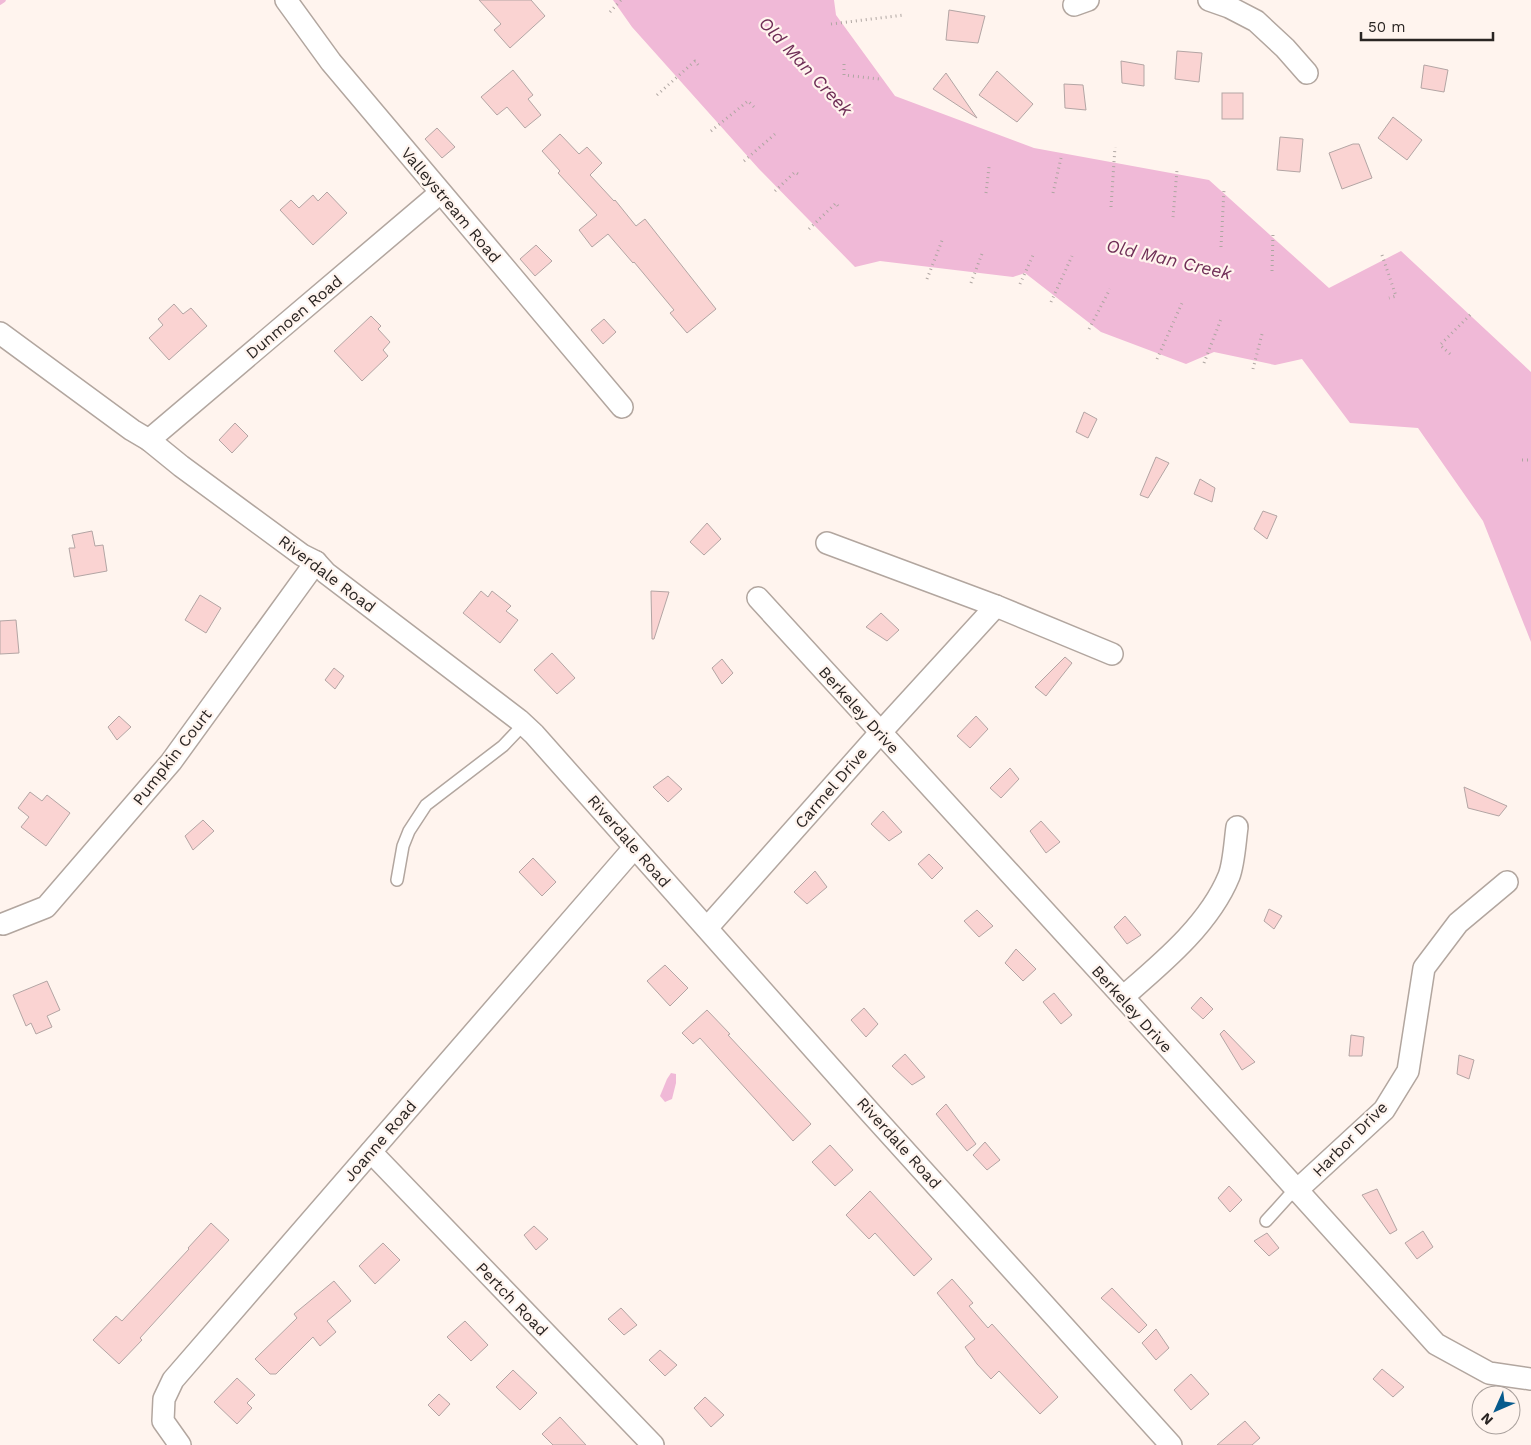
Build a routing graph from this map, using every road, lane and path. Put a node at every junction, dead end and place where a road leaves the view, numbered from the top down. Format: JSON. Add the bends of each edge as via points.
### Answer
{"nodes":[{"id":1,"x":286,"y":0,"type":"edge"},
{"id":2,"x":622,"y":0,"type":"edge"},
{"id":3,"x":1209,"y":0,"type":"edge"},
{"id":4,"x":610,"y":12,"type":"dead end"},
{"id":5,"x":904,"y":15,"type":"dead end"},
{"id":6,"x":831,"y":24,"type":"dead end"},
{"id":7,"x":844,"y":64,"type":"dead end"},
{"id":8,"x":699,"y":66,"type":"dead end"},
{"id":9,"x":1307,"y":73,"type":"dead end"},
{"id":10,"x":879,"y":79,"type":"dead end"},
{"id":11,"x":657,"y":95,"type":"dead end"},
{"id":12,"x":754,"y":108,"type":"dead end"},
{"id":13,"x":711,"y":130,"type":"dead end"},
{"id":14,"x":776,"y":134,"type":"dead end"},
{"id":15,"x":1115,"y":147,"type":"dead end"},
{"id":16,"x":1061,"y":158,"type":"dead end"},
{"id":17,"x":744,"y":161,"type":"dead end"},
{"id":18,"x":989,"y":167,"type":"dead end"},
{"id":19,"x":1177,"y":170,"type":"dead end"},
{"id":20,"x":801,"y":176,"type":"dead end"},
{"id":21,"x":1224,"y":190,"type":"dead end"},
{"id":22,"x":775,"y":191,"type":"dead end"},
{"id":23,"x":986,"y":192,"type":"dead end"},
{"id":24,"x":440,"y":193,"type":"junction"},
{"id":25,"x":1053,"y":193,"type":"dead end"},
{"id":26,"x":1111,"y":207,"type":"dead end"},
{"id":27,"x":840,"y":209,"type":"dead end"},
{"id":28,"x":1173,"y":218,"type":"dead end"},
{"id":29,"x":809,"y":229,"type":"dead end"},
{"id":30,"x":1273,"y":233,"type":"dead end"},
{"id":31,"x":943,"y":238,"type":"dead end"},
{"id":32,"x":1222,"y":247,"type":"dead end"},
{"id":33,"x":983,"y":251,"type":"dead end"},
{"id":34,"x":1034,"y":253,"type":"dead end"},
{"id":35,"x":1382,"y":255,"type":"dead end"},
{"id":36,"x":1072,"y":256,"type":"dead end"},
{"id":37,"x":1272,"y":271,"type":"dead end"},
{"id":38,"x":926,"y":279,"type":"dead end"},
{"id":39,"x":971,"y":284,"type":"dead end"},
{"id":40,"x":1020,"y":284,"type":"dead end"},
{"id":41,"x":1110,"y":288,"type":"dead end"},
{"id":42,"x":1389,"y":298,"type":"dead end"},
{"id":43,"x":1051,"y":302,"type":"dead end"},
{"id":44,"x":1182,"y":303,"type":"dead end"},
{"id":45,"x":1472,"y":313,"type":"dead end"},
{"id":46,"x":1221,"y":319,"type":"dead end"},
{"id":47,"x":1090,"y":329,"type":"dead end"},
{"id":48,"x":0,"y":333,"type":"edge"},
{"id":49,"x":1262,"y":334,"type":"dead end"},
{"id":50,"x":1450,"y":354,"type":"dead end"},
{"id":51,"x":1158,"y":359,"type":"dead end"},
{"id":52,"x":1204,"y":363,"type":"dead end"},
{"id":53,"x":1253,"y":369,"type":"dead end"},
{"id":54,"x":622,"y":407,"type":"dead end"},
{"id":55,"x":149,"y":440,"type":"junction"},
{"id":56,"x":1522,"y":460,"type":"dead end"},
{"id":57,"x":1531,"y":460,"type":"edge"},
{"id":58,"x":827,"y":543,"type":"dead end"},
{"id":59,"x":316,"y":562,"type":"junction"},
{"id":60,"x":758,"y":598,"type":"dead end"},
{"id":61,"x":996,"y":606,"type":"junction"},
{"id":62,"x":1112,"y":654,"type":"dead end"},
{"id":63,"x":524,"y":724,"type":"junction"},
{"id":64,"x":880,"y":733,"type":"junction"},
{"id":65,"x":1237,"y":827,"type":"dead end"},
{"id":66,"x":634,"y":848,"type":"junction"},
{"id":67,"x":398,"y":880,"type":"dead end"},
{"id":68,"x":1508,"y":882,"type":"dead end"},
{"id":69,"x":3,"y":924,"type":"dead end"},
{"id":70,"x":707,"y":928,"type":"junction"},
{"id":71,"x":1123,"y":998,"type":"junction"},
{"id":72,"x":371,"y":1152,"type":"junction"},
{"id":73,"x":1296,"y":1190,"type":"junction"},
{"id":74,"x":1266,"y":1221,"type":"dead end"},
{"id":75,"x":1531,"y":1379,"type":"edge"},
{"id":76,"x":180,"y":1445,"type":"edge"},
{"id":77,"x":653,"y":1445,"type":"edge"},
{"id":78,"x":1171,"y":1445,"type":"edge"}],
"edges":[{"from":1,"to":24,"type":"street","name":"Valleystream Road","via":[[331,62]]},
{"from":2,"to":4,"type":"path"},
{"from":3,"to":9,"type":"street","via":[[1256,21]]},
{"from":5,"to":6,"type":"path"},
{"from":7,"to":10,"type":"path","via":[[844,74]]},
{"from":8,"to":11,"type":"path","via":[[695,61]]},
{"from":12,"to":13,"type":"path","via":[[748,101]]},
{"from":14,"to":17,"type":"path"},
{"from":15,"to":26,"type":"path"},
{"from":16,"to":25,"type":"path"},
{"from":18,"to":23,"type":"path"},
{"from":19,"to":28,"type":"path"},
{"from":20,"to":22,"type":"path","via":[[796,172]]},
{"from":21,"to":32,"type":"path"},
{"from":24,"to":54,"type":"street","name":"Valleystream Road"},
{"from":24,"to":55,"type":"street","name":"Dunmoen Road"},
{"from":27,"to":29,"type":"path","via":[[836,204]]},
{"from":30,"to":37,"type":"path"},
{"from":31,"to":38,"type":"path"},
{"from":33,"to":39,"type":"path"},
{"from":34,"to":40,"type":"path"},
{"from":35,"to":42,"type":"path","via":[[1396,296]]},
{"from":36,"to":43,"type":"path"},
{"from":41,"to":47,"type":"path"},
{"from":44,"to":51,"type":"path"},
{"from":45,"to":50,"type":"path","via":[[1440,345]]},
{"from":46,"to":52,"type":"path"},
{"from":48,"to":55,"type":"street","name":"Riverdale Road"},
{"from":49,"to":53,"type":"path"},
{"from":55,"to":59,"type":"street","name":"Riverdale Road","via":[[302,555]]},
{"from":56,"to":57,"type":"path"},
{"from":58,"to":61,"type":"street"},
{"from":59,"to":63,"type":"street","name":"Riverdale Road","via":[[326,573]]},
{"from":59,"to":69,"type":"street","name":"Pumpkin Court","via":[[165,769],[46,907]]},
{"from":60,"to":64,"type":"street","name":"Berkeley Drive"},
{"from":61,"to":62,"type":"street"},
{"from":61,"to":64,"type":"street","name":"Carmel Drive"},
{"from":63,"to":66,"type":"street","name":"Riverdale Road"},
{"from":63,"to":67,"type":"lane","via":[[503,746],[426,805],[403,846]]},
{"from":64,"to":70,"type":"street","name":"Carmel Drive"},
{"from":64,"to":71,"type":"street","name":"Berkeley Drive"},
{"from":65,"to":71,"type":"street","via":[[1229,875],[1214,904],[1169,957]]},
{"from":66,"to":70,"type":"street","name":"Riverdale Road"},
{"from":66,"to":72,"type":"street","name":"Joanne Road"},
{"from":68,"to":73,"type":"street","name":"Harbor Drive","via":[[1458,924],[1424,968],[1408,1071],[1384,1110]]},
{"from":70,"to":78,"type":"street","name":"Riverdale Road"},
{"from":71,"to":73,"type":"street","name":"Berkeley Drive"},
{"from":72,"to":76,"type":"street","name":"Joanne Road","via":[[173,1380],[164,1399],[163,1421]]},
{"from":72,"to":77,"type":"street","name":"Pertch Road"},
{"from":73,"to":74,"type":"lane"},
{"from":73,"to":75,"type":"street","name":"Berkeley Drive","via":[[1436,1344],[1489,1373]]}]}
